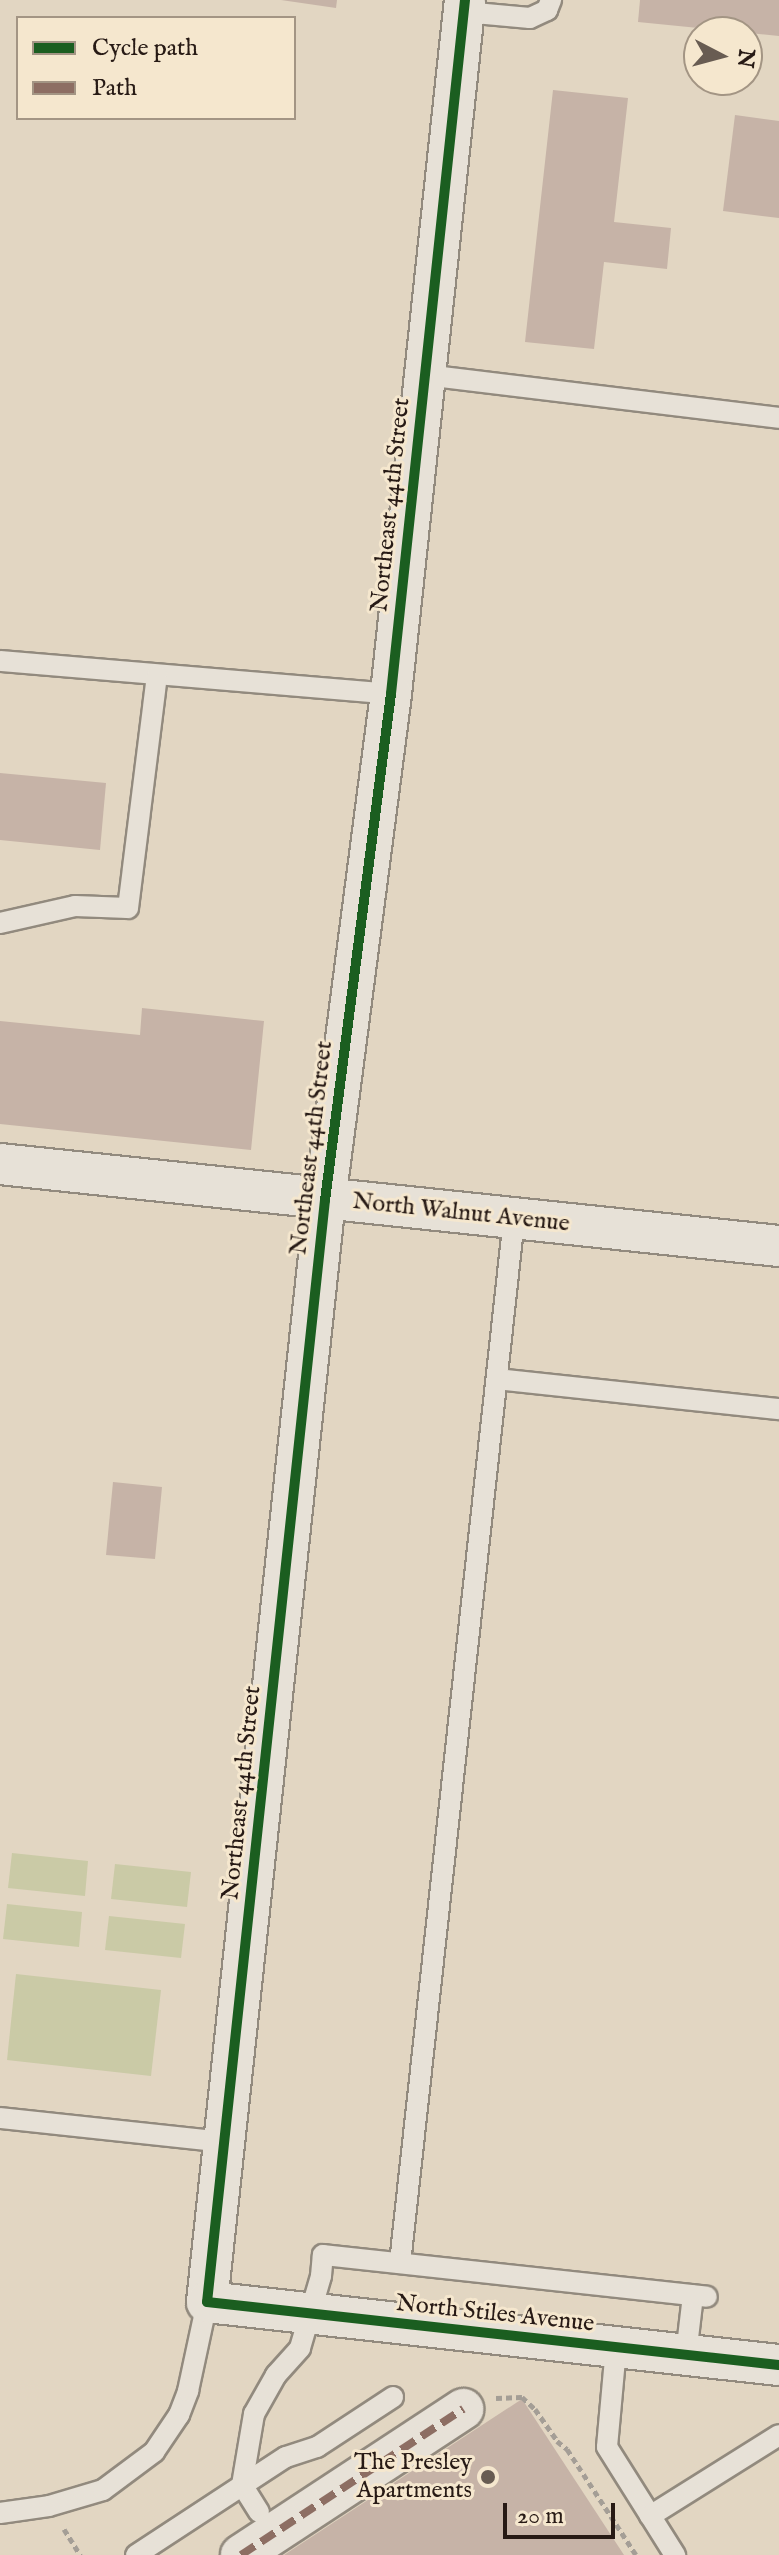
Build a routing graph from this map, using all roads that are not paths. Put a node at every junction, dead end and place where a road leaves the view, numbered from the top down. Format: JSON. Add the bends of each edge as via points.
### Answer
{"nodes":[{"id":1,"x":551,"y":0,"type":"edge"},
{"id":2,"x":464,"y":6,"type":"edge"},
{"id":3,"x":425,"y":375,"type":"junction"},
{"id":4,"x":779,"y":418,"type":"edge"},
{"id":5,"x":0,"y":661,"type":"edge"},
{"id":6,"x":157,"y":676,"type":"junction"},
{"id":7,"x":391,"y":694,"type":"junction"},
{"id":8,"x":0,"y":923,"type":"edge"},
{"id":9,"x":0,"y":1164,"type":"edge"},
{"id":10,"x":325,"y":1200,"type":"junction"},
{"id":11,"x":514,"y":1219,"type":"junction"},
{"id":12,"x":779,"y":1246,"type":"edge"},
{"id":13,"x":497,"y":1379,"type":"junction"},
{"id":14,"x":779,"y":1409,"type":"edge"},
{"id":15,"x":0,"y":2118,"type":"edge"},
{"id":16,"x":225,"y":2142,"type":"junction"},
{"id":17,"x":400,"y":2263,"type":"junction"},
{"id":18,"x":207,"y":2302,"type":"junction"},
{"id":19,"x":311,"y":2313,"type":"junction"},
{"id":20,"x":616,"y":2348,"type":"junction"},
{"id":21,"x":686,"y":2355,"type":"junction"},
{"id":22,"x":779,"y":2365,"type":"edge"},
{"id":23,"x":393,"y":2397,"type":"dead end"},
{"id":24,"x":463,"y":2409,"type":"road end"},
{"id":25,"x":779,"y":2435,"type":"edge"},
{"id":26,"x":242,"y":2485,"type":"junction"},
{"id":27,"x":259,"y":2512,"type":"dead end"},
{"id":28,"x":0,"y":2513,"type":"edge"},
{"id":29,"x":650,"y":2516,"type":"junction"},
{"id":30,"x":136,"y":2555,"type":"edge"},
{"id":31,"x":241,"y":2555,"type":"edge"},
{"id":32,"x":675,"y":2555,"type":"edge"}],
"edges":[{"from":1,"to":2,"type":"lane","via":[[547,10],[530,18]]},
{"from":2,"to":3,"type":"street","name":"Northeast 44th Street"},
{"from":3,"to":4,"type":"lane"},
{"from":3,"to":7,"type":"street","name":"Northeast 44th Street"},
{"from":5,"to":6,"type":"lane"},
{"from":6,"to":7,"type":"lane"},
{"from":6,"to":8,"type":"lane","via":[[128,908],[75,906]]},
{"from":7,"to":10,"type":"street","name":"Northeast 44th Street"},
{"from":9,"to":10,"type":"street","name":"North Walnut Avenue"},
{"from":10,"to":11,"type":"street","name":"North Walnut Avenue"},
{"from":10,"to":16,"type":"street","name":"Northeast 44th Street"},
{"from":11,"to":12,"type":"street","name":"North Walnut Avenue"},
{"from":11,"to":13,"type":"lane"},
{"from":13,"to":14,"type":"lane"},
{"from":13,"to":17,"type":"lane"},
{"from":15,"to":16,"type":"lane"},
{"from":16,"to":18,"type":"street","name":"Northeast 44th Street"},
{"from":17,"to":19,"type":"lane","via":[[323,2255]]},
{"from":17,"to":21,"type":"lane","via":[[700,2296]]},
{"from":18,"to":19,"type":"street","name":"North Stiles Avenue"},
{"from":18,"to":28,"type":"lane","via":[[188,2391],[154,2452],[103,2490]]},
{"from":19,"to":20,"type":"street","name":"North Stiles Avenue"},
{"from":19,"to":26,"type":"lane","via":[[300,2348],[276,2375],[254,2414]]},
{"from":20,"to":21,"type":"street","name":"North Stiles Avenue"},
{"from":20,"to":29,"type":"lane","via":[[607,2447]]},
{"from":21,"to":22,"type":"street","name":"North Stiles Avenue"},
{"from":23,"to":26,"type":"lane","via":[[317,2447],[286,2457]]},
{"from":24,"to":31,"type":"street"},
{"from":25,"to":29,"type":"lane"},
{"from":26,"to":27,"type":"lane"},
{"from":26,"to":30,"type":"lane"},
{"from":29,"to":32,"type":"lane"}]}
